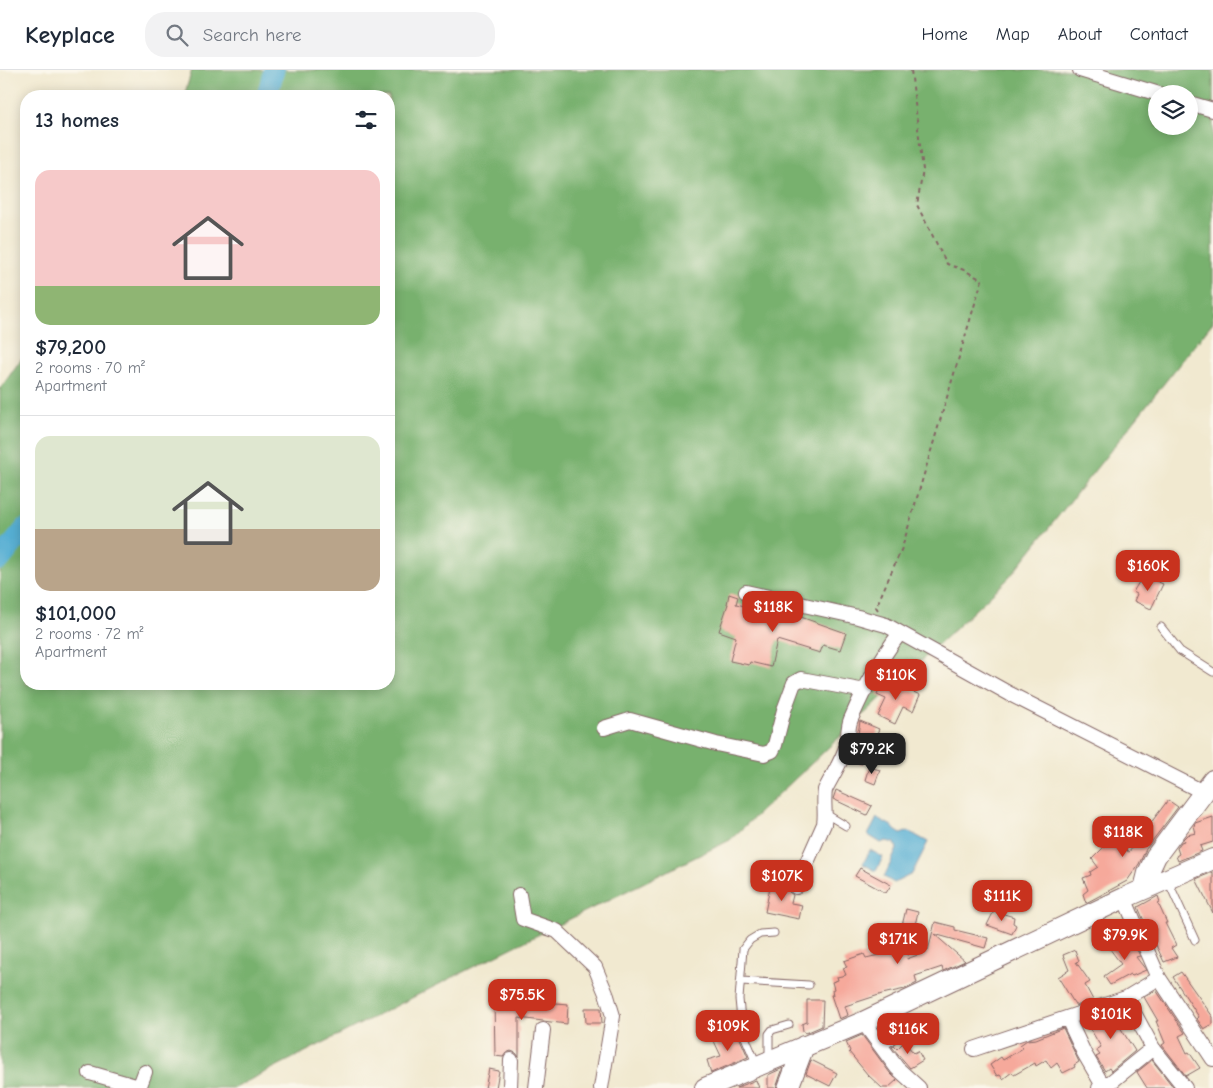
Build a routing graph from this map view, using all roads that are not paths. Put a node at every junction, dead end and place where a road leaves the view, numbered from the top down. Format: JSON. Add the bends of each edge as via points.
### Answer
{"nodes":[{"id":1,"x":1080,"y":70,"type":"edge"},
{"id":2,"x":1148,"y":91,"type":"edge"},
{"id":3,"x":1198,"y":106,"type":"edge"},
{"id":4,"x":1213,"y":110,"type":"edge"},
{"id":5,"x":746,"y":592,"type":"dead end"},
{"id":6,"x":1160,"y":627,"type":"dead end"},
{"id":7,"x":900,"y":633,"type":"junction"},
{"id":8,"x":1213,"y":672,"type":"edge"},
{"id":9,"x":865,"y":691,"type":"junction"},
{"id":10,"x":604,"y":728,"type":"dead end"},
{"id":11,"x":1208,"y":786,"type":"edge"},
{"id":12,"x":826,"y":814,"type":"junction"},
{"id":13,"x":846,"y":826,"type":"dead end"},
{"id":14,"x":1213,"y":859,"type":"edge"},
{"id":15,"x":1167,"y":879,"type":"junction"},
{"id":16,"x":796,"y":886,"type":"dead end"},
{"id":17,"x":1144,"y":889,"type":"junction"},
{"id":18,"x":518,"y":895,"type":"dead end"},
{"id":19,"x":1124,"y":898,"type":"junction"},
{"id":20,"x":774,"y":933,"type":"dead end"},
{"id":21,"x":1195,"y":940,"type":"dead end"},
{"id":22,"x":1159,"y":978,"type":"junction"},
{"id":23,"x":741,"y":981,"type":"junction"},
{"id":24,"x":809,"y":985,"type":"dead end"},
{"id":25,"x":1126,"y":998,"type":"junction"},
{"id":26,"x":870,"y":1018,"type":"junction"},
{"id":27,"x":1068,"y":1019,"type":"junction"},
{"id":28,"x":789,"y":1025,"type":"dead end"},
{"id":29,"x":544,"y":1030,"type":"dead end"},
{"id":30,"x":804,"y":1046,"type":"junction"},
{"id":31,"x":1153,"y":1048,"type":"junction"},
{"id":32,"x":974,"y":1049,"type":"dead end"},
{"id":33,"x":1213,"y":1059,"type":"edge"},
{"id":34,"x":511,"y":1060,"type":"dead end"},
{"id":35,"x":763,"y":1063,"type":"junction"},
{"id":36,"x":90,"y":1072,"type":"dead end"},
{"id":37,"x":145,"y":1072,"type":"dead end"},
{"id":38,"x":1107,"y":1085,"type":"edge"},
{"id":39,"x":139,"y":1087,"type":"edge"},
{"id":40,"x":510,"y":1088,"type":"edge"},
{"id":41,"x":536,"y":1088,"type":"edge"},
{"id":42,"x":601,"y":1088,"type":"edge"},
{"id":43,"x":705,"y":1088,"type":"edge"},
{"id":44,"x":788,"y":1088,"type":"edge"},
{"id":45,"x":919,"y":1088,"type":"edge"},
{"id":46,"x":1185,"y":1088,"type":"edge"}],
"edges":[{"from":1,"to":2,"type":"street"},
{"from":3,"to":4,"type":"street"},
{"from":5,"to":7,"type":"street","via":[[858,617]]},
{"from":6,"to":8,"type":"lane","via":[[1180,651]]},
{"from":7,"to":9,"type":"street","via":[[882,657]]},
{"from":7,"to":11,"type":"street","via":[[1010,694]]},
{"from":9,"to":10,"type":"street","via":[[801,679],[794,682],[775,745],[772,751],[764,754],[630,720]]},
{"from":9,"to":12,"type":"street","via":[[848,728],[843,754],[825,790]]},
{"from":11,"to":17,"type":"main road","via":[[1156,856]]},
{"from":12,"to":13,"type":"lane"},
{"from":12,"to":16,"type":"street"},
{"from":14,"to":15,"type":"main road"},
{"from":15,"to":17,"type":"main road"},
{"from":15,"to":21,"type":"lane"},
{"from":17,"to":19,"type":"main road"},
{"from":18,"to":42,"type":"street","via":[[523,919],[557,931],[596,967],[613,1016]]},
{"from":19,"to":22,"type":"street"},
{"from":19,"to":26,"type":"main road"},
{"from":20,"to":23,"type":"lane","via":[[760,934],[743,949]]},
{"from":22,"to":25,"type":"street"},
{"from":22,"to":33,"type":"street"},
{"from":23,"to":24,"type":"lane"},
{"from":23,"to":35,"type":"lane","via":[[742,1030]]},
{"from":25,"to":27,"type":"street"},
{"from":25,"to":31,"type":"street"},
{"from":26,"to":30,"type":"main road"},
{"from":26,"to":45,"type":"street","via":[[881,1048]]},
{"from":27,"to":32,"type":"street"},
{"from":27,"to":38,"type":"street","via":[[1084,1053]]},
{"from":28,"to":35,"type":"lane","via":[[769,1034]]},
{"from":29,"to":41,"type":"street"},
{"from":30,"to":35,"type":"main road"},
{"from":30,"to":44,"type":"main road"},
{"from":31,"to":38,"type":"street"},
{"from":31,"to":46,"type":"street"},
{"from":34,"to":40,"type":"street"},
{"from":35,"to":43,"type":"main road"},
{"from":36,"to":39,"type":"street"},
{"from":37,"to":39,"type":"street"}]}
